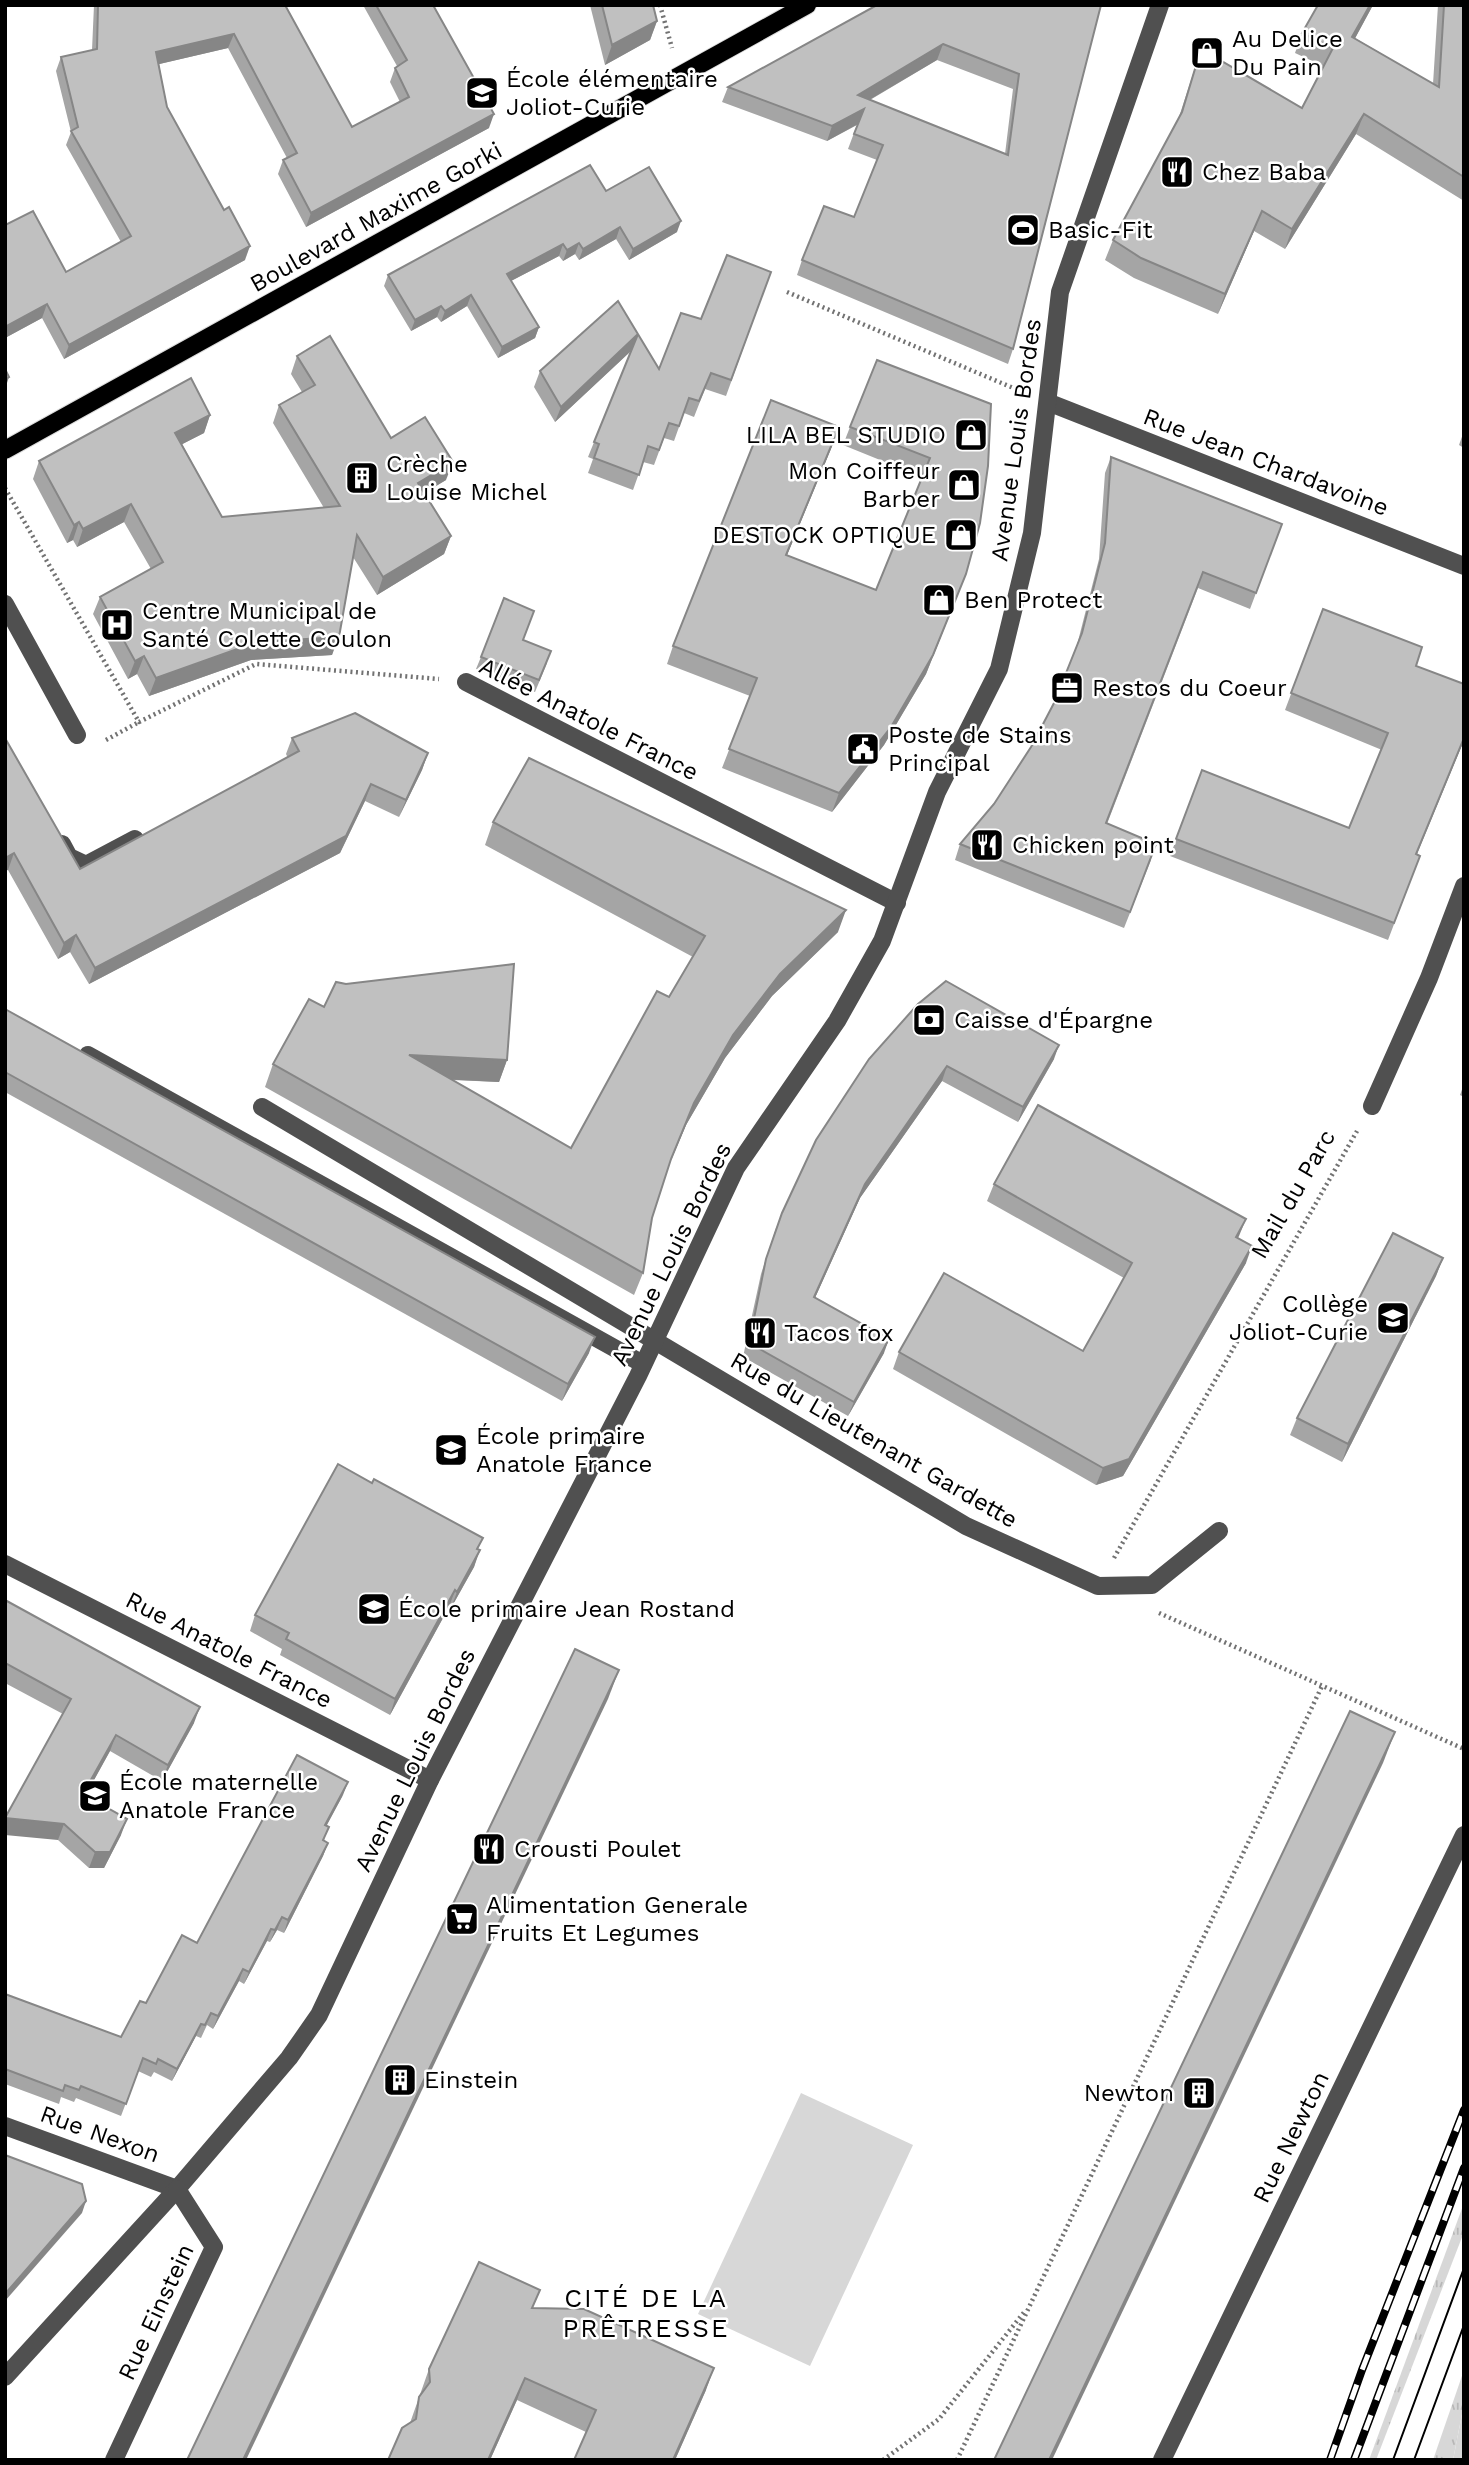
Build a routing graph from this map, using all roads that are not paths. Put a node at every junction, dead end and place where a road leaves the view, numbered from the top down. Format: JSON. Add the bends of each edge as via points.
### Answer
{"nodes":[{"id":1,"x":807,"y":5,"type":"edge"},
{"id":2,"x":1160,"y":5,"type":"edge"},
{"id":3,"x":1050,"y":403,"type":"junction"},
{"id":4,"x":5,"y":450,"type":"edge"},
{"id":5,"x":1464,"y":566,"type":"edge"},
{"id":6,"x":5,"y":604,"type":"edge"},
{"id":7,"x":466,"y":682,"type":"road end"},
{"id":8,"x":77,"y":735,"type":"dead end"},
{"id":9,"x":56,"y":833,"type":"edge"},
{"id":10,"x":135,"y":838,"type":"edge"},
{"id":11,"x":1464,"y":887,"type":"edge"},
{"id":12,"x":897,"y":903,"type":"junction"},
{"id":13,"x":76,"y":1049,"type":"edge"},
{"id":14,"x":1372,"y":1106,"type":"road end"},
{"id":15,"x":262,"y":1107,"type":"dead end"},
{"id":16,"x":653,"y":1341,"type":"junction"},
{"id":17,"x":643,"y":1364,"type":"junction"},
{"id":18,"x":1219,"y":1531,"type":"dead end"},
{"id":19,"x":5,"y":1564,"type":"edge"},
{"id":20,"x":430,"y":1780,"type":"junction"},
{"id":21,"x":1464,"y":1835,"type":"edge"},
{"id":22,"x":5,"y":2126,"type":"edge"},
{"id":23,"x":177,"y":2189,"type":"junction"},
{"id":24,"x":5,"y":2377,"type":"edge"},
{"id":25,"x":114,"y":2460,"type":"edge"},
{"id":26,"x":1162,"y":2460,"type":"edge"}],
"edges":[{"from":1,"to":4,"type":"main road","name":"Boulevard Maxime Gorki"},
{"from":2,"to":3,"type":"street","name":"Avenue Louis Bordes","via":[[1060,292]]},
{"from":3,"to":5,"type":"street","name":"Rue Jean Chardavoine"},
{"from":3,"to":12,"type":"street","name":"Avenue Louis Bordes","via":[[1032,533],[999,669],[937,792]]},
{"from":6,"to":8,"type":"street"},
{"from":7,"to":12,"type":"street","name":"Allée Anatole France"},
{"from":9,"to":10,"type":"street","via":[[69,857],[86,864]]},
{"from":11,"to":14,"type":"street"},
{"from":12,"to":16,"type":"street","name":"Avenue Louis Bordes","via":[[855,992],[736,1168]]},
{"from":13,"to":17,"type":"street"},
{"from":15,"to":16,"type":"street","name":"Rue du Lieutenant Gardette"},
{"from":16,"to":17,"type":"street","name":"Avenue Louis Bordes"},
{"from":16,"to":18,"type":"street","name":"Rue du Lieutenant Gardette","via":[[966,1526],[1098,1586],[1152,1585]]},
{"from":17,"to":20,"type":"street","name":"Avenue Louis Bordes"},
{"from":19,"to":20,"type":"street","name":"Rue Anatole France"},
{"from":20,"to":23,"type":"street","name":"Avenue Louis Bordes","via":[[319,2015],[289,2058]]},
{"from":21,"to":26,"type":"street","name":"Rue Newton"},
{"from":22,"to":23,"type":"street","name":"Rue Nexon"},
{"from":23,"to":24,"type":"street","name":"Avenue Louis Bordes"},
{"from":23,"to":25,"type":"street","name":"Rue Einstein","via":[[214,2246]]}]}
